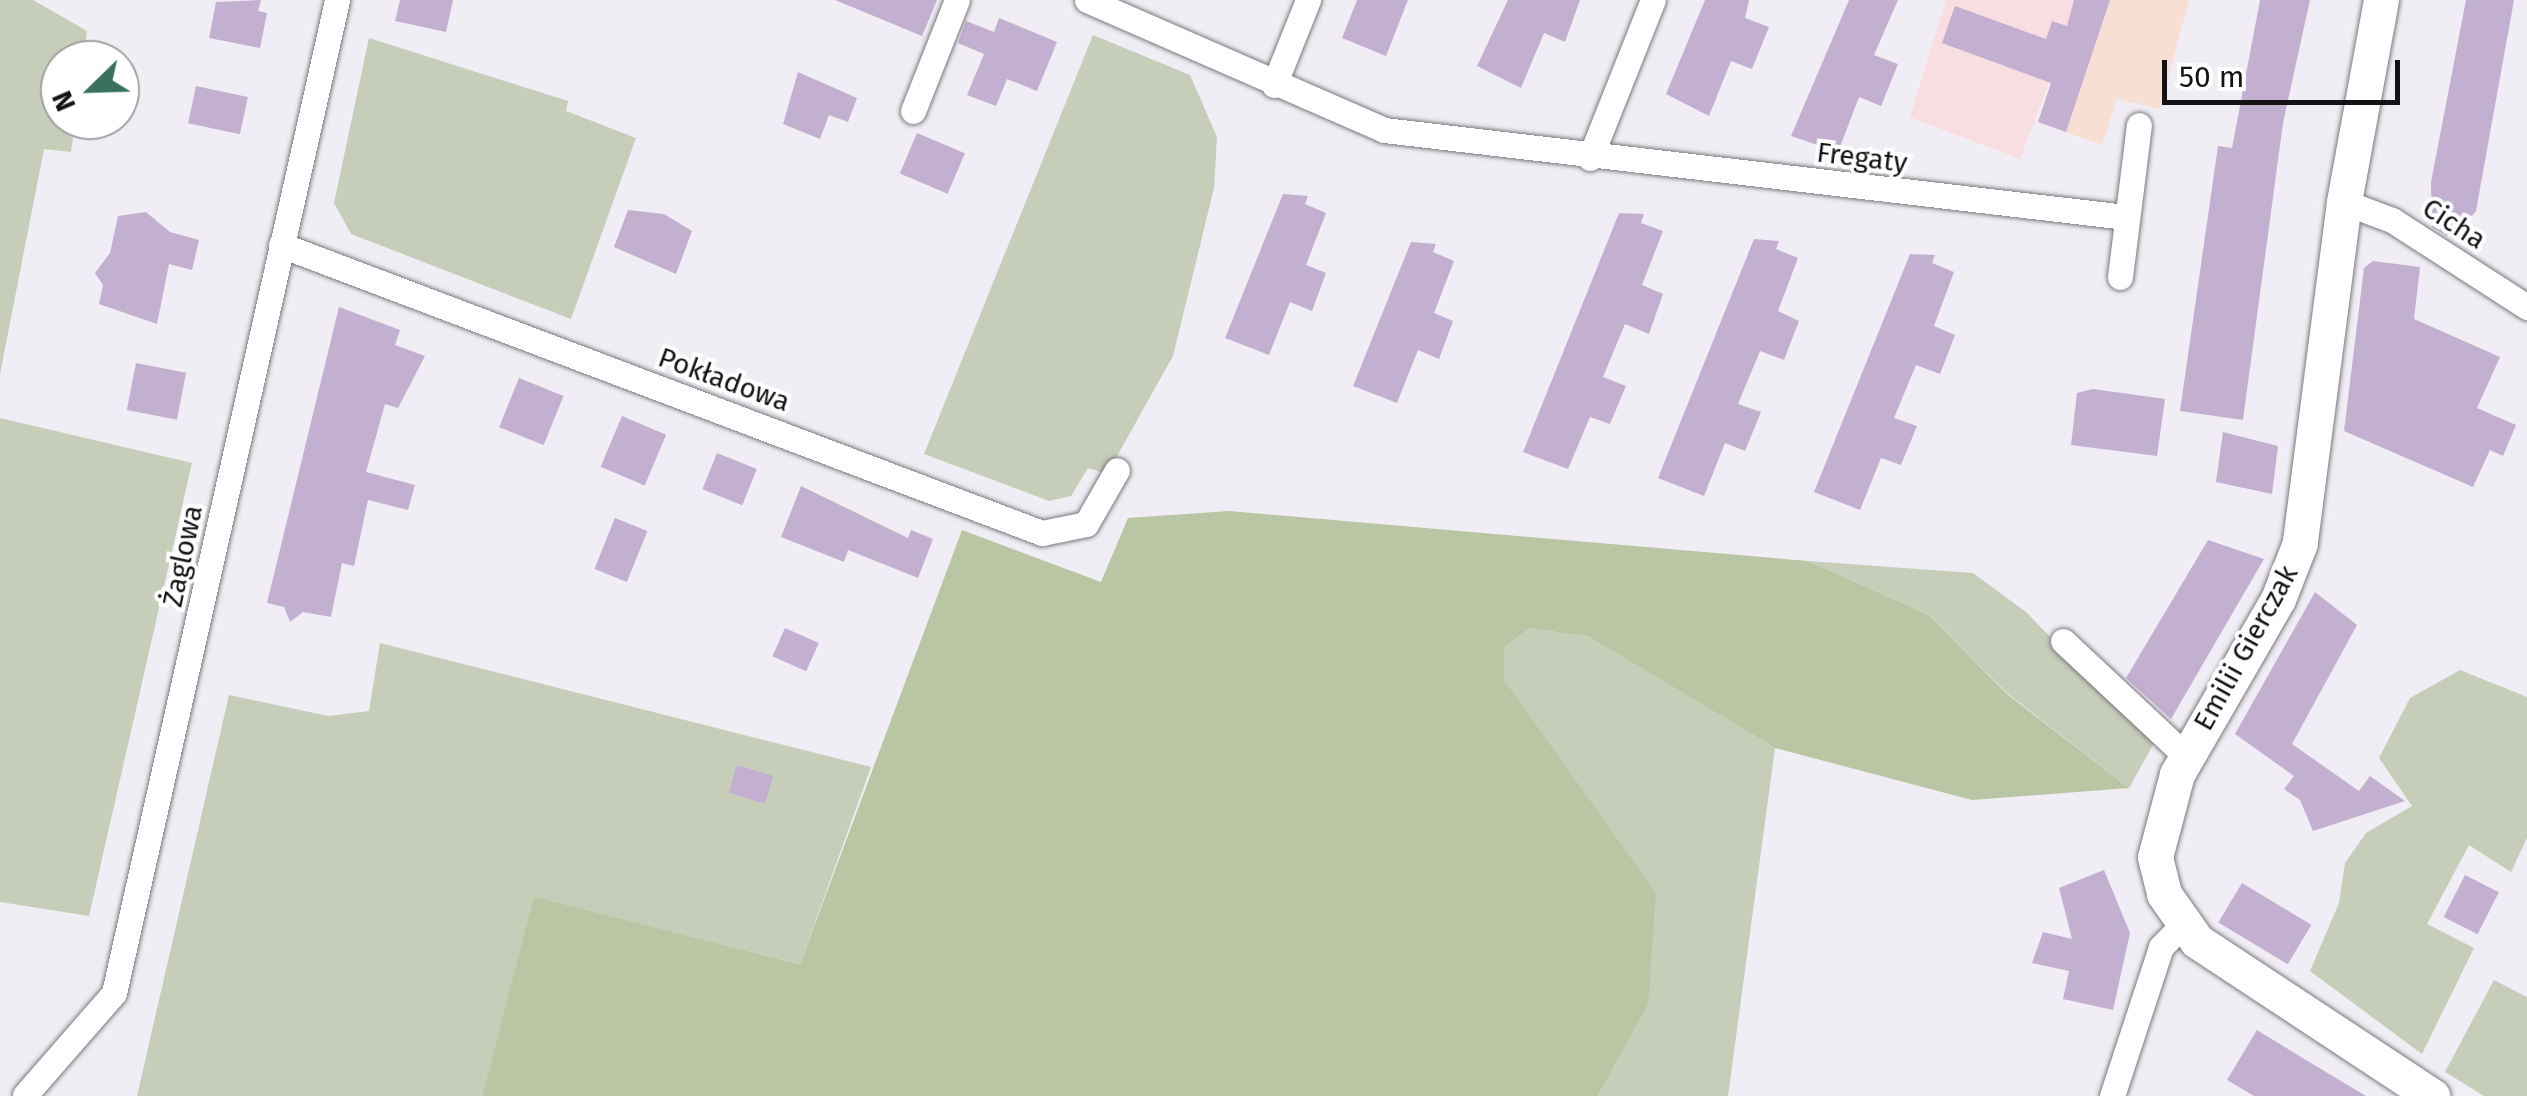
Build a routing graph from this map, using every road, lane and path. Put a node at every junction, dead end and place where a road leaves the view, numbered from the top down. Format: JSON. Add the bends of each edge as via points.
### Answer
{"nodes":[{"id":1,"x":336,"y":0,"type":"edge"},
{"id":2,"x":957,"y":0,"type":"edge"},
{"id":3,"x":1308,"y":0,"type":"edge"},
{"id":4,"x":1653,"y":0,"type":"edge"},
{"id":5,"x":2381,"y":0,"type":"edge"},
{"id":6,"x":1096,"y":3,"type":"edge"},
{"id":7,"x":1274,"y":85,"type":"junction"},
{"id":8,"x":913,"y":111,"type":"dead end"},
{"id":9,"x":2139,"y":125,"type":"dead end"},
{"id":10,"x":1590,"y":158,"type":"junction"},
{"id":11,"x":2344,"y":202,"type":"junction"},
{"id":12,"x":2126,"y":217,"type":"junction"},
{"id":13,"x":282,"y":245,"type":"junction"},
{"id":14,"x":2120,"y":277,"type":"dead end"},
{"id":15,"x":2527,"y":307,"type":"edge"},
{"id":16,"x":1117,"y":470,"type":"dead end"},
{"id":17,"x":2063,"y":641,"type":"dead end"},
{"id":18,"x":2186,"y":756,"type":"junction"},
{"id":19,"x":2182,"y":925,"type":"junction"},
{"id":20,"x":25,"y":1095,"type":"edge"},
{"id":21,"x":2112,"y":1096,"type":"edge"},
{"id":22,"x":2432,"y":1096,"type":"edge"}],
"edges":[{"from":1,"to":13,"type":"street","name":"Żaglowa"},
{"from":2,"to":8,"type":"street"},
{"from":3,"to":7,"type":"street"},
{"from":4,"to":10,"type":"street"},
{"from":5,"to":11,"type":"street","name":"Emilii Gierczak"},
{"from":6,"to":7,"type":"street","name":"Fregaty"},
{"from":7,"to":10,"type":"street","name":"Fregaty","via":[[1384,130]]},
{"from":9,"to":12,"type":"street"},
{"from":10,"to":12,"type":"street","name":"Fregaty"},
{"from":11,"to":15,"type":"street","name":"Cicha","via":[[2392,220]]},
{"from":11,"to":18,"type":"street","name":"Emilii Gierczak","via":[[2300,544],[2278,599]]},
{"from":12,"to":14,"type":"street"},
{"from":13,"to":16,"type":"street","name":"Pokładowa","via":[[1042,534],[1086,524]]},
{"from":13,"to":20,"type":"street","name":"Żaglowa","via":[[114,993]]},
{"from":17,"to":18,"type":"street"},
{"from":18,"to":19,"type":"street","name":"Emilii Gierczak","via":[[2160,818],[2155,857]]},
{"from":19,"to":21,"type":"street","via":[[2161,948]]},
{"from":19,"to":22,"type":"street","name":"Emilii Gierczak","via":[[2219,958]]}]}
